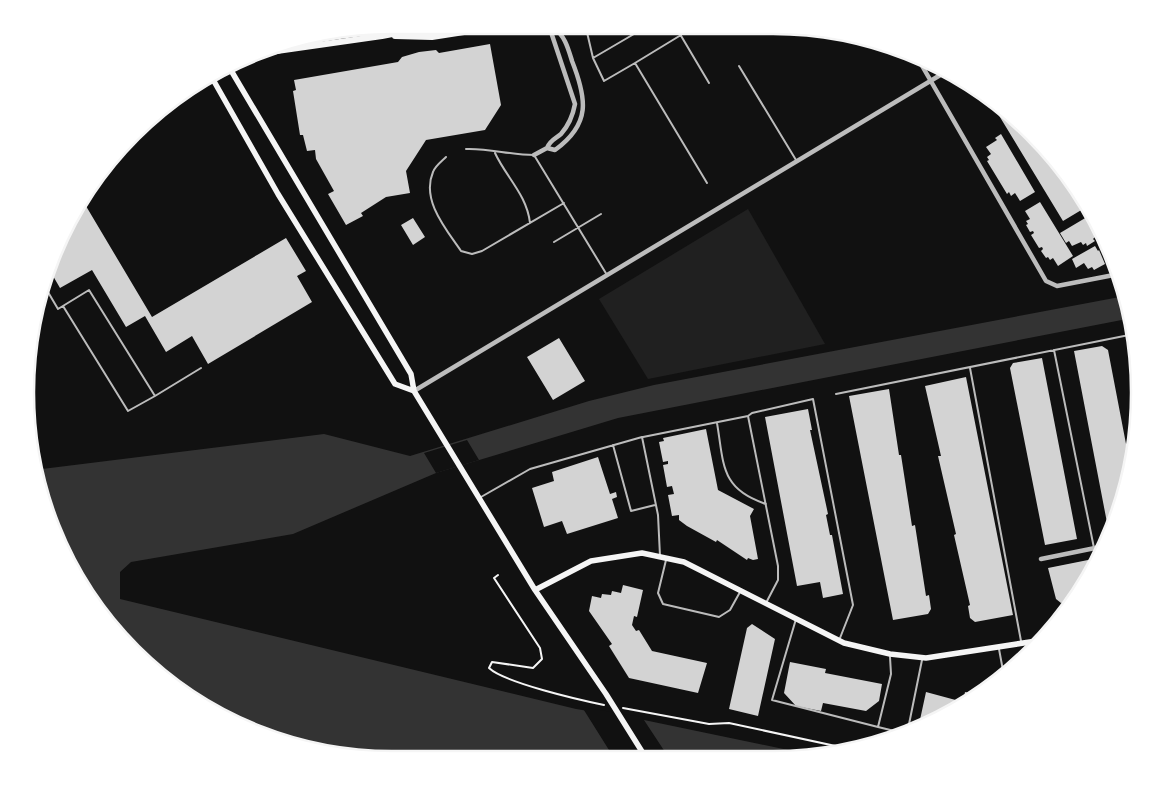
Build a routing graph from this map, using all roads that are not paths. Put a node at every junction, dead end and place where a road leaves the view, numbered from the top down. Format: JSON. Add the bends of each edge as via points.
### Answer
{"nodes":[{"id":1,"x":392,"y":34,"type":"edge"},
{"id":2,"x":446,"y":34,"type":"edge"},
{"id":3,"x":552,"y":34,"type":"edge"},
{"id":4,"x":562,"y":34,"type":"edge"},
{"id":5,"x":587,"y":34,"type":"edge"},
{"id":6,"x":634,"y":34,"type":"edge"},
{"id":7,"x":681,"y":35,"type":"joint"},
{"id":8,"x":382,"y":36,"type":"junction"},
{"id":9,"x":289,"y":49,"type":"edge"},
{"id":10,"x":592,"y":58,"type":"junction"},
{"id":11,"x":635,"y":63,"type":"junction"},
{"id":12,"x":739,"y":66,"type":"dead end"},
{"id":13,"x":924,"y":67,"type":"edge"},
{"id":14,"x":232,"y":72,"type":"edge"},
{"id":15,"x":940,"y":76,"type":"edge"},
{"id":16,"x":214,"y":81,"type":"edge"},
{"id":17,"x":932,"y":81,"type":"junction"},
{"id":18,"x":709,"y":83,"type":"dead end"},
{"id":19,"x":547,"y":148,"type":"junction"},
{"id":20,"x":466,"y":149,"type":"dead end"},
{"id":21,"x":494,"y":152,"type":"junction"},
{"id":22,"x":534,"y":155,"type":"junction"},
{"id":23,"x":446,"y":157,"type":"dead end"},
{"id":24,"x":797,"y":162,"type":"junction"},
{"id":25,"x":707,"y":183,"type":"dead end"},
{"id":26,"x":564,"y":203,"type":"junction"},
{"id":27,"x":601,"y":214,"type":"dead end"},
{"id":28,"x":530,"y":223,"type":"junction"},
{"id":29,"x":578,"y":228,"type":"junction"},
{"id":30,"x":554,"y":242,"type":"dead end"},
{"id":31,"x":1111,"y":275,"type":"edge"},
{"id":32,"x":607,"y":276,"type":"junction"},
{"id":33,"x":48,"y":293,"type":"edge"},
{"id":34,"x":63,"y":306,"type":"junction"},
{"id":35,"x":1126,"y":336,"type":"edge"},
{"id":36,"x":1054,"y":350,"type":"junction"},
{"id":37,"x":970,"y":367,"type":"junction"},
{"id":38,"x":201,"y":368,"type":"dead end"},
{"id":39,"x":414,"y":391,"type":"junction"},
{"id":40,"x":836,"y":394,"type":"dead end"},
{"id":41,"x":155,"y":396,"type":"junction"},
{"id":42,"x":748,"y":416,"type":"junction"},
{"id":43,"x":717,"y":422,"type":"junction"},
{"id":44,"x":642,"y":437,"type":"junction"},
{"id":45,"x":613,"y":445,"type":"junction"},
{"id":46,"x":478,"y":499,"type":"junction"},
{"id":47,"x":766,"y":504,"type":"junction"},
{"id":48,"x":656,"y":505,"type":"junction"},
{"id":49,"x":1094,"y":548,"type":"joint"},
{"id":50,"x":663,"y":556,"type":"junction"},
{"id":51,"x":1041,"y":559,"type":"dead end"},
{"id":52,"x":535,"y":590,"type":"junction"},
{"id":53,"x":741,"y":590,"type":"junction"},
{"id":54,"x":766,"y":603,"type":"junction"},
{"id":55,"x":796,"y":618,"type":"junction"},
{"id":56,"x":839,"y":640,"type":"junction"},
{"id":57,"x":1030,"y":642,"type":"edge"},
{"id":58,"x":1022,"y":643,"type":"junction"},
{"id":59,"x":998,"y":647,"type":"junction"},
{"id":60,"x":890,"y":654,"type":"junction"},
{"id":61,"x":922,"y":658,"type":"junction"},
{"id":62,"x":1002,"y":668,"type":"edge"},
{"id":63,"x":909,"y":724,"type":"edge"},
{"id":64,"x":878,"y":727,"type":"junction"},
{"id":65,"x":892,"y":730,"type":"edge"},
{"id":66,"x":642,"y":751,"type":"edge"}],
"edges":[{"from":1,"to":8,"type":"main road"},
{"from":2,"to":8,"type":"main road"},
{"from":3,"to":19,"type":"street","via":[[575,104],[566,126]]},
{"from":4,"to":19,"type":"street","via":[[582,88],[584,105],[574,134],[555,150]]},
{"from":5,"to":10,"type":"lane"},
{"from":6,"to":10,"type":"lane"},
{"from":7,"to":11,"type":"lane"},
{"from":7,"to":18,"type":"lane"},
{"from":8,"to":9,"type":"main road"},
{"from":10,"to":11,"type":"lane","via":[[604,81]]},
{"from":11,"to":25,"type":"lane"},
{"from":12,"to":24,"type":"lane"},
{"from":13,"to":17,"type":"street"},
{"from":14,"to":39,"type":"main road","via":[[412,374]]},
{"from":15,"to":17,"type":"street"},
{"from":16,"to":39,"type":"main road","via":[[278,194],[395,384]]},
{"from":17,"to":24,"type":"street"},
{"from":17,"to":31,"type":"street","via":[[1046,281],[1057,286]]},
{"from":19,"to":22,"type":"street"},
{"from":20,"to":21,"type":"lane","via":[[481,148]]},
{"from":21,"to":22,"type":"lane"},
{"from":21,"to":28,"type":"lane","via":[[524,199]]},
{"from":22,"to":26,"type":"lane"},
{"from":23,"to":28,"type":"lane","via":[[433,171],[429,191],[442,223],[461,251],[472,254],[482,251]]},
{"from":24,"to":32,"type":"street"},
{"from":26,"to":28,"type":"lane"},
{"from":26,"to":29,"type":"lane"},
{"from":27,"to":29,"type":"lane"},
{"from":29,"to":30,"type":"lane"},
{"from":29,"to":32,"type":"lane"},
{"from":32,"to":39,"type":"street"},
{"from":33,"to":34,"type":"lane","via":[[58,309]]},
{"from":34,"to":41,"type":"lane","via":[[128,411]]},
{"from":34,"to":41,"type":"lane","via":[[89,290]]},
{"from":35,"to":36,"type":"lane"},
{"from":36,"to":37,"type":"lane"},
{"from":36,"to":49,"type":"lane"},
{"from":37,"to":40,"type":"lane"},
{"from":37,"to":58,"type":"lane"},
{"from":38,"to":41,"type":"lane"},
{"from":39,"to":46,"type":"main road"},
{"from":42,"to":43,"type":"lane"},
{"from":42,"to":47,"type":"lane"},
{"from":42,"to":56,"type":"lane","via":[[812,399],[853,605]]},
{"from":43,"to":44,"type":"lane"},
{"from":43,"to":47,"type":"lane","via":[[724,463],[732,486],[751,499]]},
{"from":44,"to":45,"type":"lane"},
{"from":44,"to":48,"type":"lane"},
{"from":45,"to":46,"type":"lane","via":[[530,470]]},
{"from":45,"to":48,"type":"lane","via":[[631,511]]},
{"from":46,"to":52,"type":"main road"},
{"from":47,"to":54,"type":"lane","via":[[778,580]]},
{"from":48,"to":50,"type":"lane"},
{"from":49,"to":51,"type":"street"},
{"from":50,"to":52,"type":"main road","via":[[642,553],[591,561]]},
{"from":50,"to":53,"type":"main road","via":[[684,562]]},
{"from":50,"to":53,"type":"lane","via":[[658,593],[663,604],[719,617],[730,610]]},
{"from":52,"to":66,"type":"main road"},
{"from":53,"to":54,"type":"main road"},
{"from":54,"to":55,"type":"main road"},
{"from":55,"to":56,"type":"main road"},
{"from":55,"to":64,"type":"lane","via":[[772,700]]},
{"from":56,"to":60,"type":"main road"},
{"from":57,"to":58,"type":"main road"},
{"from":58,"to":59,"type":"main road"},
{"from":59,"to":61,"type":"main road"},
{"from":59,"to":62,"type":"lane"},
{"from":60,"to":61,"type":"main road"},
{"from":60,"to":64,"type":"lane","via":[[891,674]]},
{"from":61,"to":63,"type":"lane"},
{"from":64,"to":65,"type":"lane"}]}
